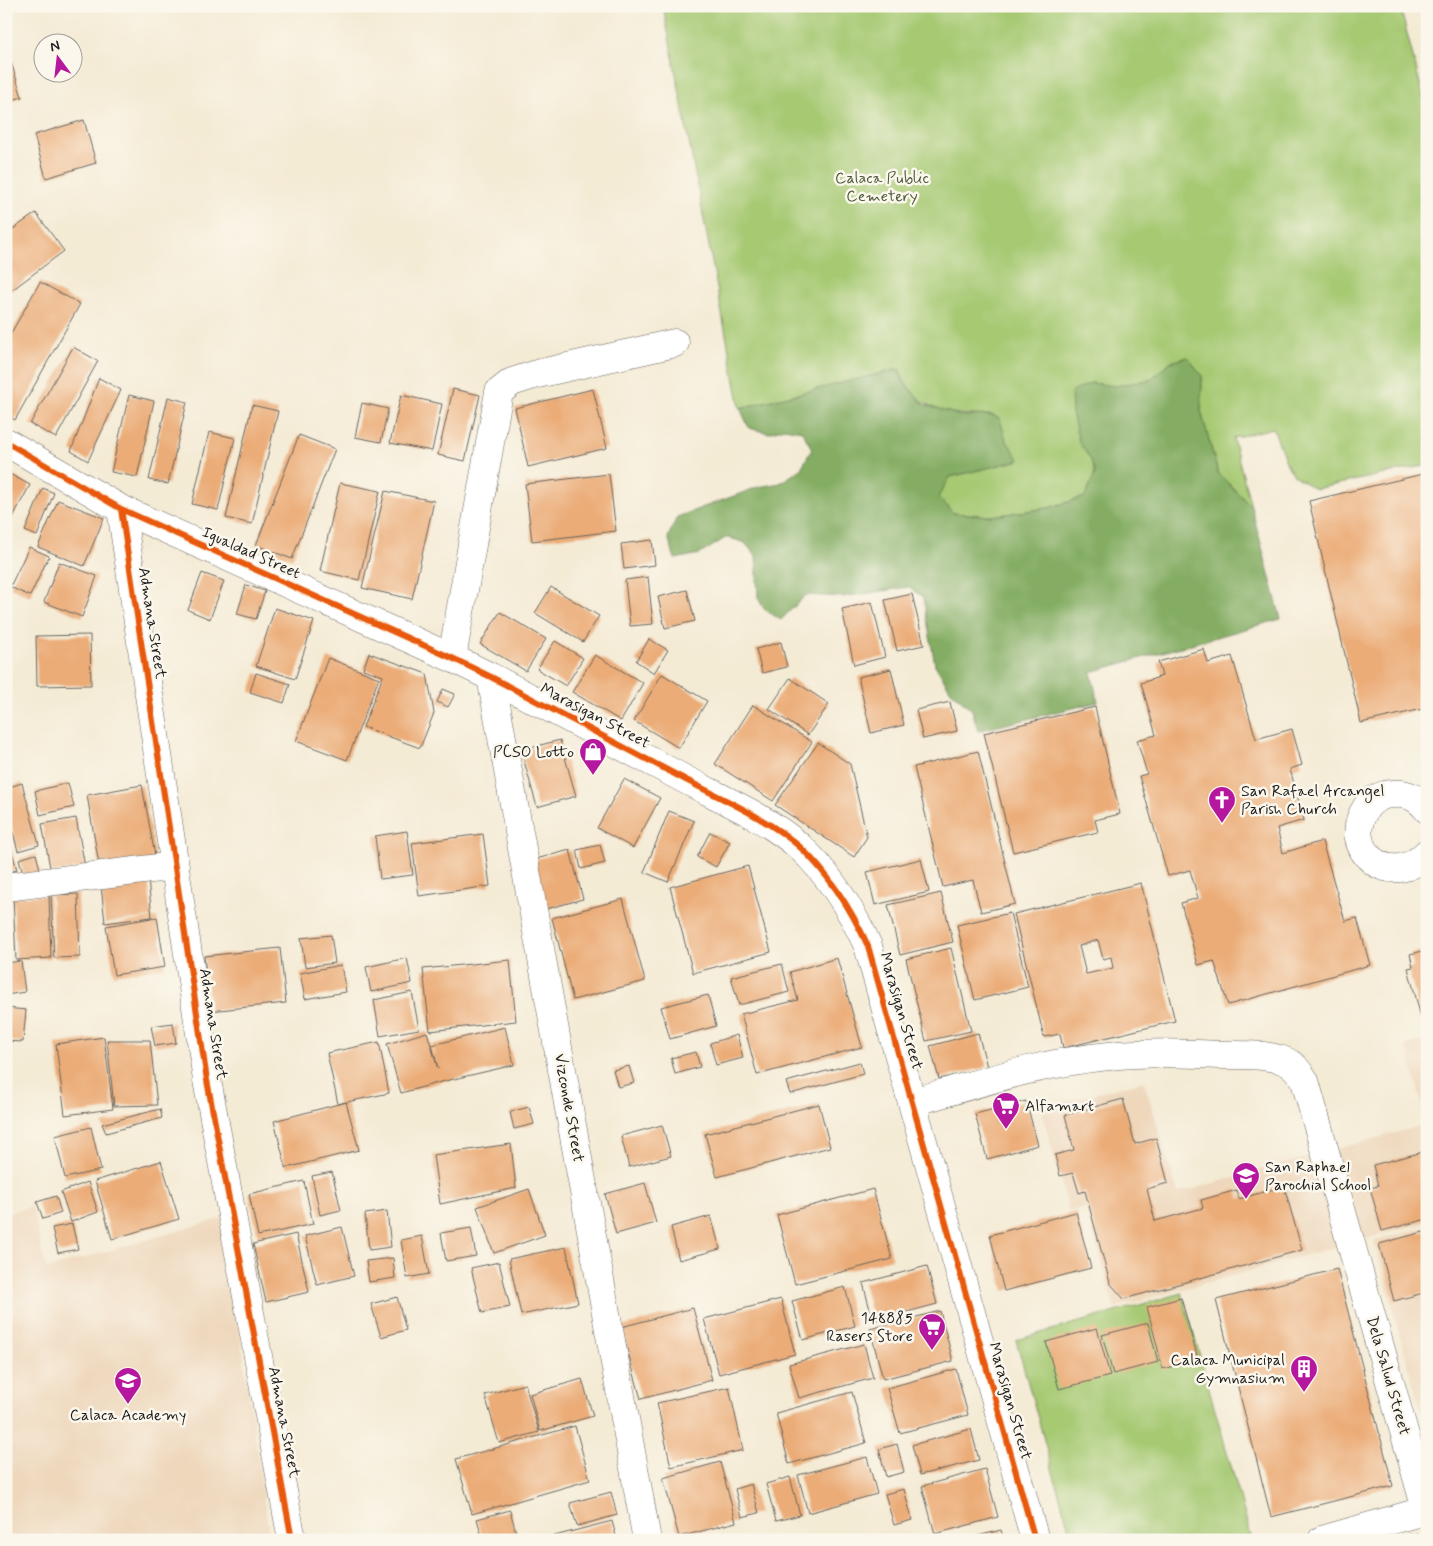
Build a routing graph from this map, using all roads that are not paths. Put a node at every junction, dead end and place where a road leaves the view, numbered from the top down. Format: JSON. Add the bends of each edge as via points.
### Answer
{"nodes":[{"id":1,"x":675,"y":342,"type":"dead end"},
{"id":2,"x":6,"y":442,"type":"edge"},
{"id":3,"x":121,"y":509,"type":"junction"},
{"id":4,"x":452,"y":658,"type":"junction"},
{"id":5,"x":491,"y":677,"type":"junction"},
{"id":6,"x":1427,"y":809,"type":"edge"},
{"id":7,"x":1427,"y":853,"type":"edge"},
{"id":8,"x":175,"y":866,"type":"junction"},
{"id":9,"x":6,"y":887,"type":"edge"},
{"id":10,"x":912,"y":1102,"type":"junction"},
{"id":11,"x":1427,"y":1511,"type":"edge"},
{"id":12,"x":292,"y":1540,"type":"edge"},
{"id":13,"x":648,"y":1540,"type":"edge"},
{"id":14,"x":1035,"y":1540,"type":"edge"},
{"id":15,"x":1322,"y":1540,"type":"edge"}],
"edges":[{"from":1,"to":4,"type":"street","via":[[537,374],[512,382],[499,392]]},
{"from":2,"to":3,"type":"street","name":"Igualdad Street"},
{"from":3,"to":4,"type":"street","name":"Igualdad Street"},
{"from":3,"to":8,"type":"street","name":"Admana Street"},
{"from":4,"to":5,"type":"street","name":"Igualdad Street"},
{"from":5,"to":10,"type":"street","name":"Marasigan Street","via":[[752,814],[804,852],[846,902],[868,946]]},
{"from":5,"to":13,"type":"street","name":"Vizconde Street"},
{"from":6,"to":7,"type":"street","via":[[1414,798],[1390,794],[1368,805],[1358,827],[1363,850],[1382,867],[1408,867]]},
{"from":8,"to":9,"type":"street"},
{"from":8,"to":12,"type":"street","name":"Admana Street","via":[[207,1080]]},
{"from":10,"to":11,"type":"street","name":"Dela Salud Street","via":[[1049,1066],[1108,1056],[1267,1057],[1281,1059],[1298,1070],[1305,1081]]},
{"from":10,"to":14,"type":"street","name":"Marasigan Street"},
{"from":11,"to":15,"type":"street"}]}
